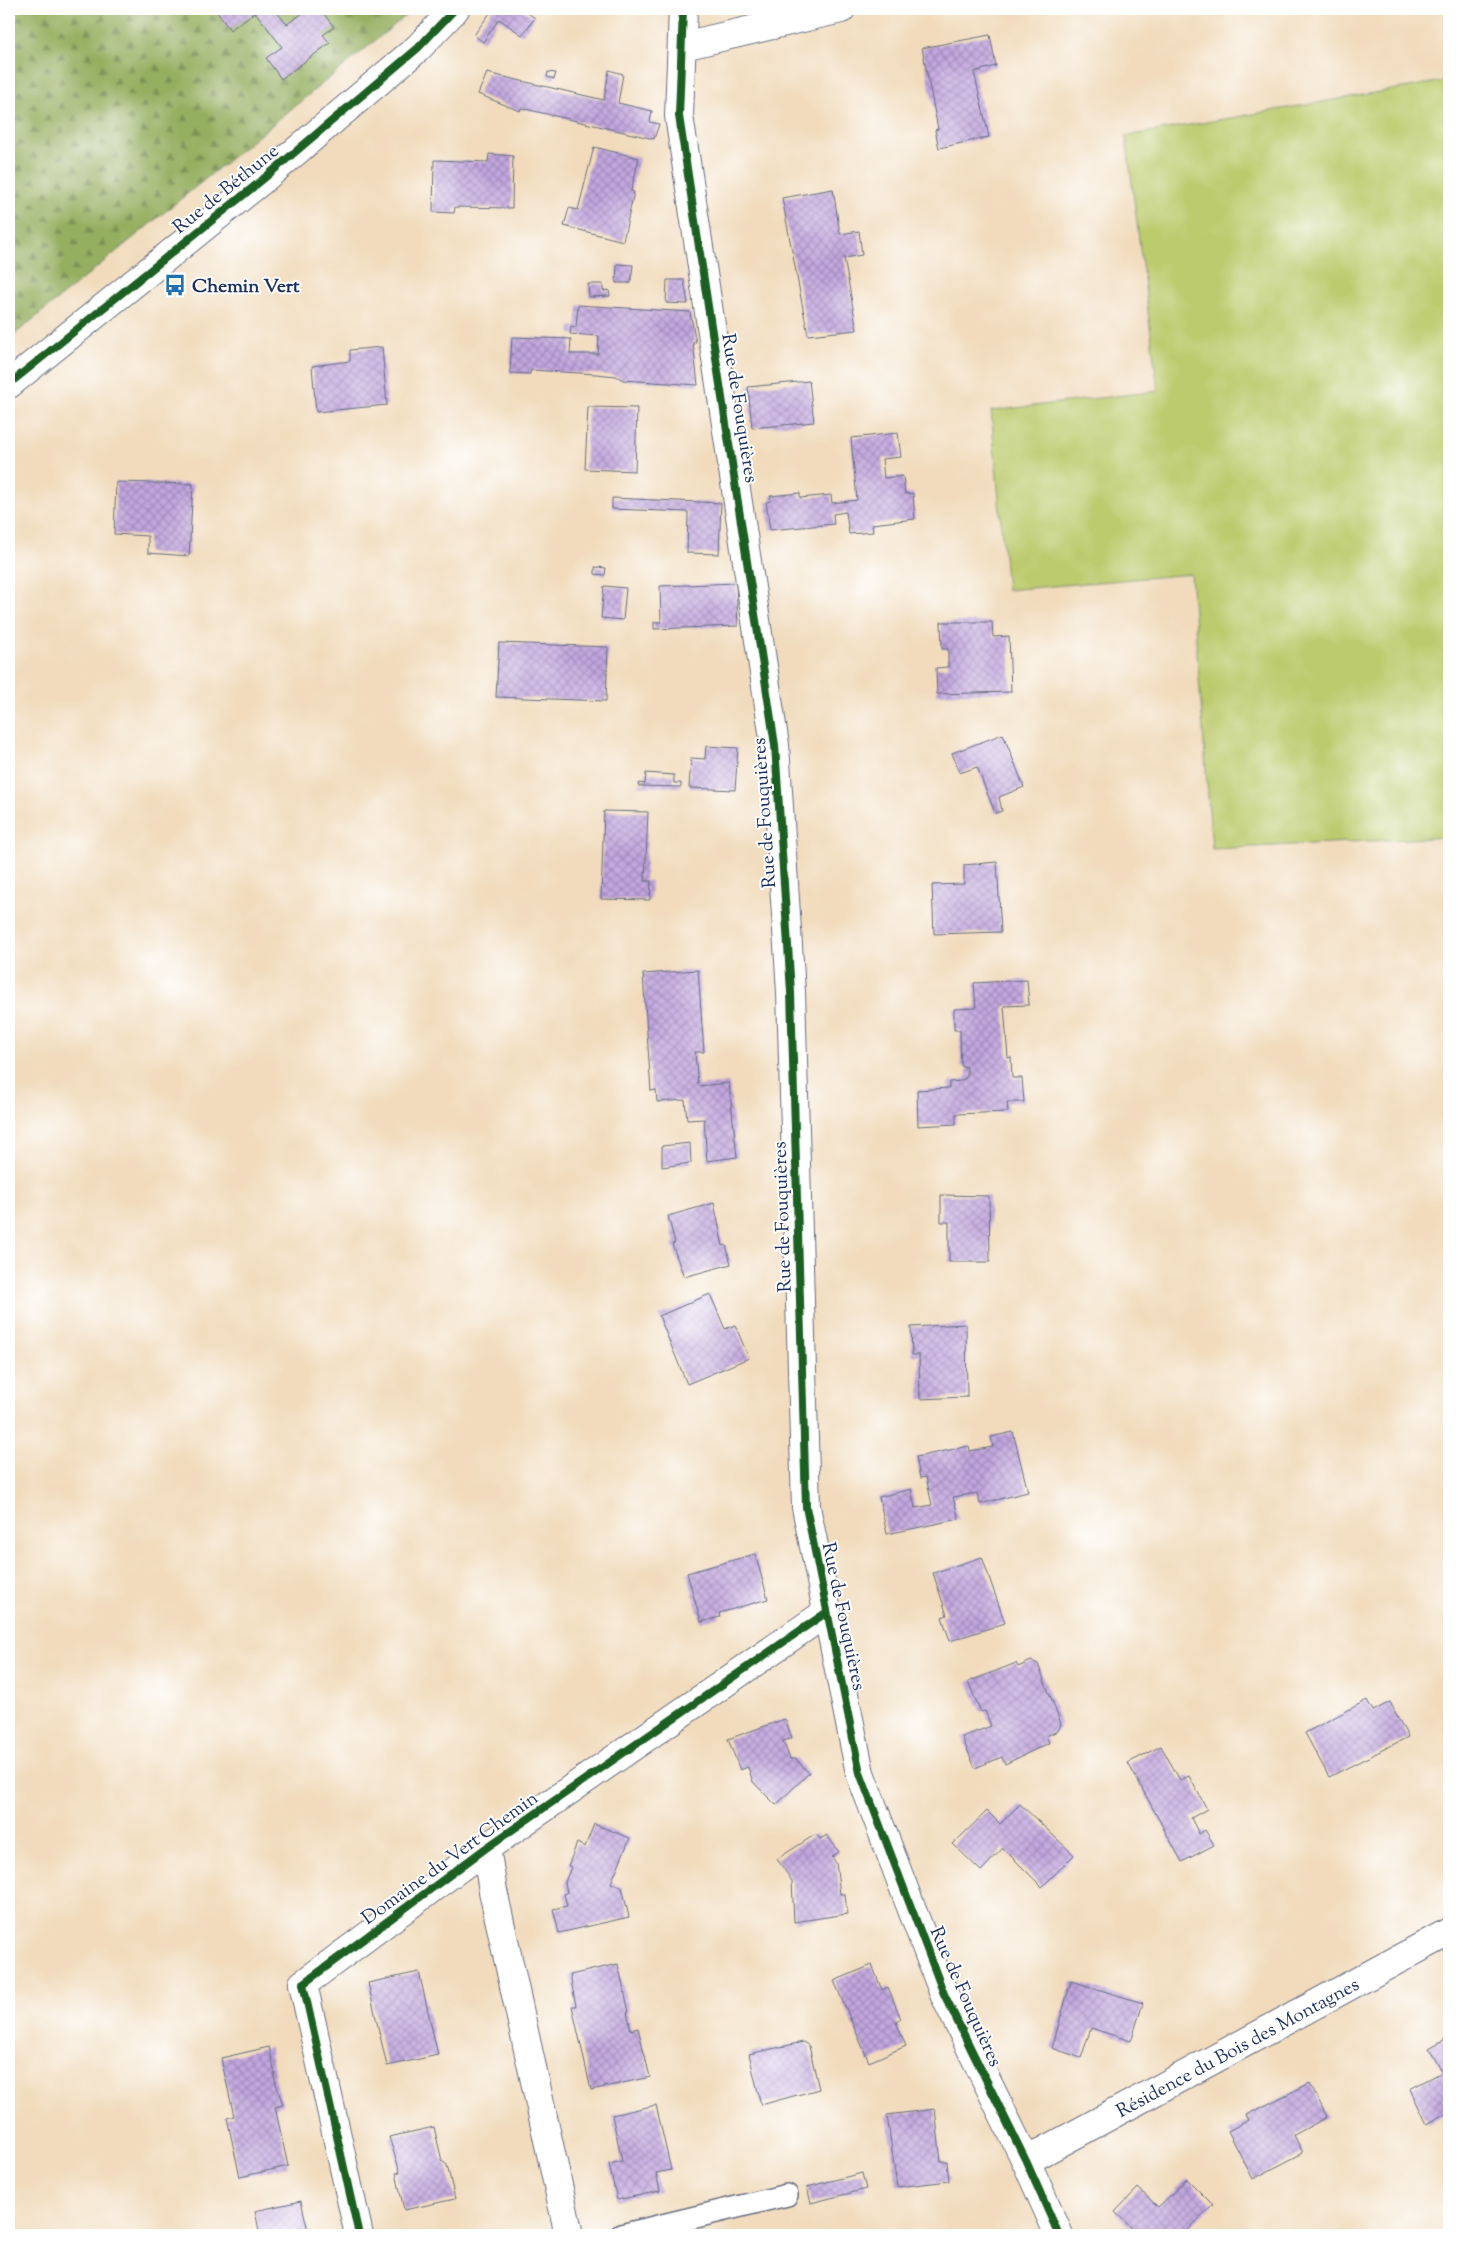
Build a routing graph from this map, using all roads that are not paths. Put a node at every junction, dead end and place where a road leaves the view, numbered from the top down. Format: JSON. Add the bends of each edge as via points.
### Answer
{"nodes":[{"id":1,"x":455,"y":9,"type":"edge"},
{"id":2,"x":683,"y":9,"type":"edge"},
{"id":3,"x":841,"y":9,"type":"edge"},
{"id":4,"x":683,"y":46,"type":"junction"},
{"id":5,"x":9,"y":384,"type":"edge"},
{"id":6,"x":827,"y":1612,"type":"junction"},
{"id":7,"x":486,"y":1848,"type":"junction"},
{"id":8,"x":1449,"y":1932,"type":"edge"},
{"id":9,"x":1026,"y":2162,"type":"junction"},
{"id":10,"x":787,"y":2195,"type":"dead end"},
{"id":11,"x":359,"y":2235,"type":"edge"},
{"id":12,"x":569,"y":2235,"type":"edge"},
{"id":13,"x":621,"y":2235,"type":"edge"},
{"id":14,"x":1059,"y":2235,"type":"edge"}],
"edges":[{"from":1,"to":5,"type":"street","name":"Rue de Béthune","via":[[411,55]]},
{"from":2,"to":4,"type":"street","name":"Rue de Fouquières"},
{"from":3,"to":4,"type":"street"},
{"from":4,"to":6,"type":"street","name":"Rue de Fouquières","via":[[679,116],[775,745],[791,992],[806,1507]]},
{"from":6,"to":7,"type":"street","name":"Domaine du Vert Chemin"},
{"from":6,"to":9,"type":"street","name":"Rue de Fouquières","via":[[860,1773],[944,1994]]},
{"from":7,"to":11,"type":"street","name":"Domaine du Vert Chemin","via":[[303,1984]]},
{"from":7,"to":12,"type":"street","name":"Domaine du Vert Chemin"},
{"from":8,"to":9,"type":"street","name":"Résidence du Bois des Montagnes"},
{"from":9,"to":14,"type":"street","name":"Rue de Fouquières"},
{"from":10,"to":13,"type":"lane"}]}
